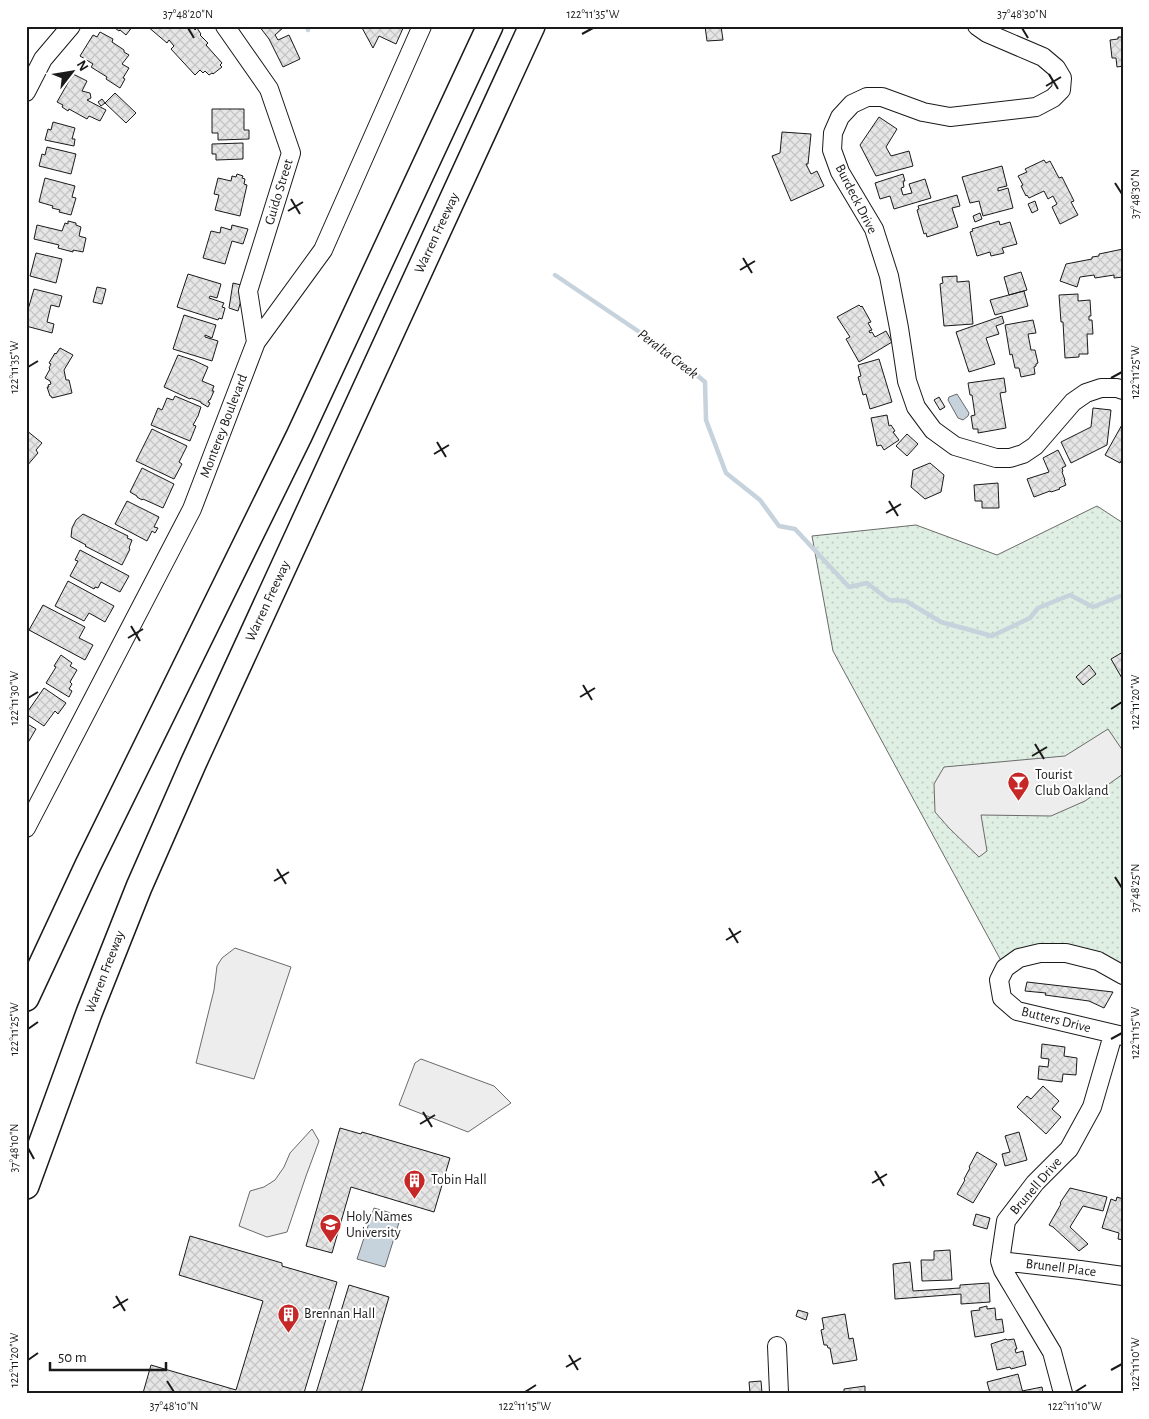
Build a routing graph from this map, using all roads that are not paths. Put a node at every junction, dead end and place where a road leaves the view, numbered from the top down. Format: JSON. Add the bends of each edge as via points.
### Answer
{"nodes":[{"id":1,"x":71,"y":26,"type":"edge"},
{"id":2,"x":225,"y":26,"type":"edge"},
{"id":3,"x":422,"y":26,"type":"edge"},
{"id":4,"x":490,"y":26,"type":"edge"},
{"id":5,"x":532,"y":26,"type":"edge"},
{"id":6,"x":977,"y":26,"type":"edge"},
{"id":7,"x":26,"y":92,"type":"edge"},
{"id":8,"x":256,"y":342,"type":"junction"},
{"id":9,"x":1123,"y":390,"type":"edge"},
{"id":10,"x":26,"y":828,"type":"edge"},
{"id":11,"x":1123,"y":974,"type":"edge"},
{"id":12,"x":26,"y":998,"type":"edge"},
{"id":13,"x":1118,"y":1036,"type":"edge"},
{"id":14,"x":26,"y":1186,"type":"edge"},
{"id":15,"x":1000,"y":1261,"type":"junction"},
{"id":16,"x":1123,"y":1276,"type":"edge"},
{"id":17,"x":777,"y":1346,"type":"dead end"},
{"id":18,"x":779,"y":1393,"type":"edge"},
{"id":19,"x":1062,"y":1393,"type":"edge"}],
"edges":[{"from":1,"to":7,"type":"street","via":[[44,59]]},
{"from":2,"to":8,"type":"street","name":"Guido Street","via":[[269,89],[292,153],[248,291]]},
{"from":3,"to":8,"type":"street","name":"Monterey Boulevard","via":[[323,250]]},
{"from":4,"to":12,"type":"highway","via":[[299,436]]},
{"from":5,"to":14,"type":"highway","name":"Warren Freeway","via":[[139,886]]},
{"from":6,"to":9,"type":"street","name":"Burdeck Drive","via":[[1043,57],[1062,78],[1062,90],[1036,106],[950,117],[923,112],[882,96],[867,97],[852,104],[840,117],[834,133],[832,150],[840,172],[874,229],[889,276],[907,381],[916,407],[932,430],[956,446],[996,458],[1010,458],[1035,446],[1073,402],[1086,393],[1101,388]]},
{"from":8,"to":10,"type":"street","name":"Monterey Boulevard","via":[[192,509]]},
{"from":11,"to":13,"type":"street","name":"Butters Drive","via":[[1098,962],[1066,953],[1040,953],[1019,958],[1005,968],[999,980],[1002,998],[1017,1011]]},
{"from":13,"to":15,"type":"street","name":"Brunell Drive","via":[[1092,1107],[1069,1148],[1035,1183],[1006,1221]]},
{"from":15,"to":16,"type":"street","name":"Brunell Place"},
{"from":15,"to":19,"type":"street","via":[[1052,1352]]},
{"from":17,"to":18,"type":"street"}]}
